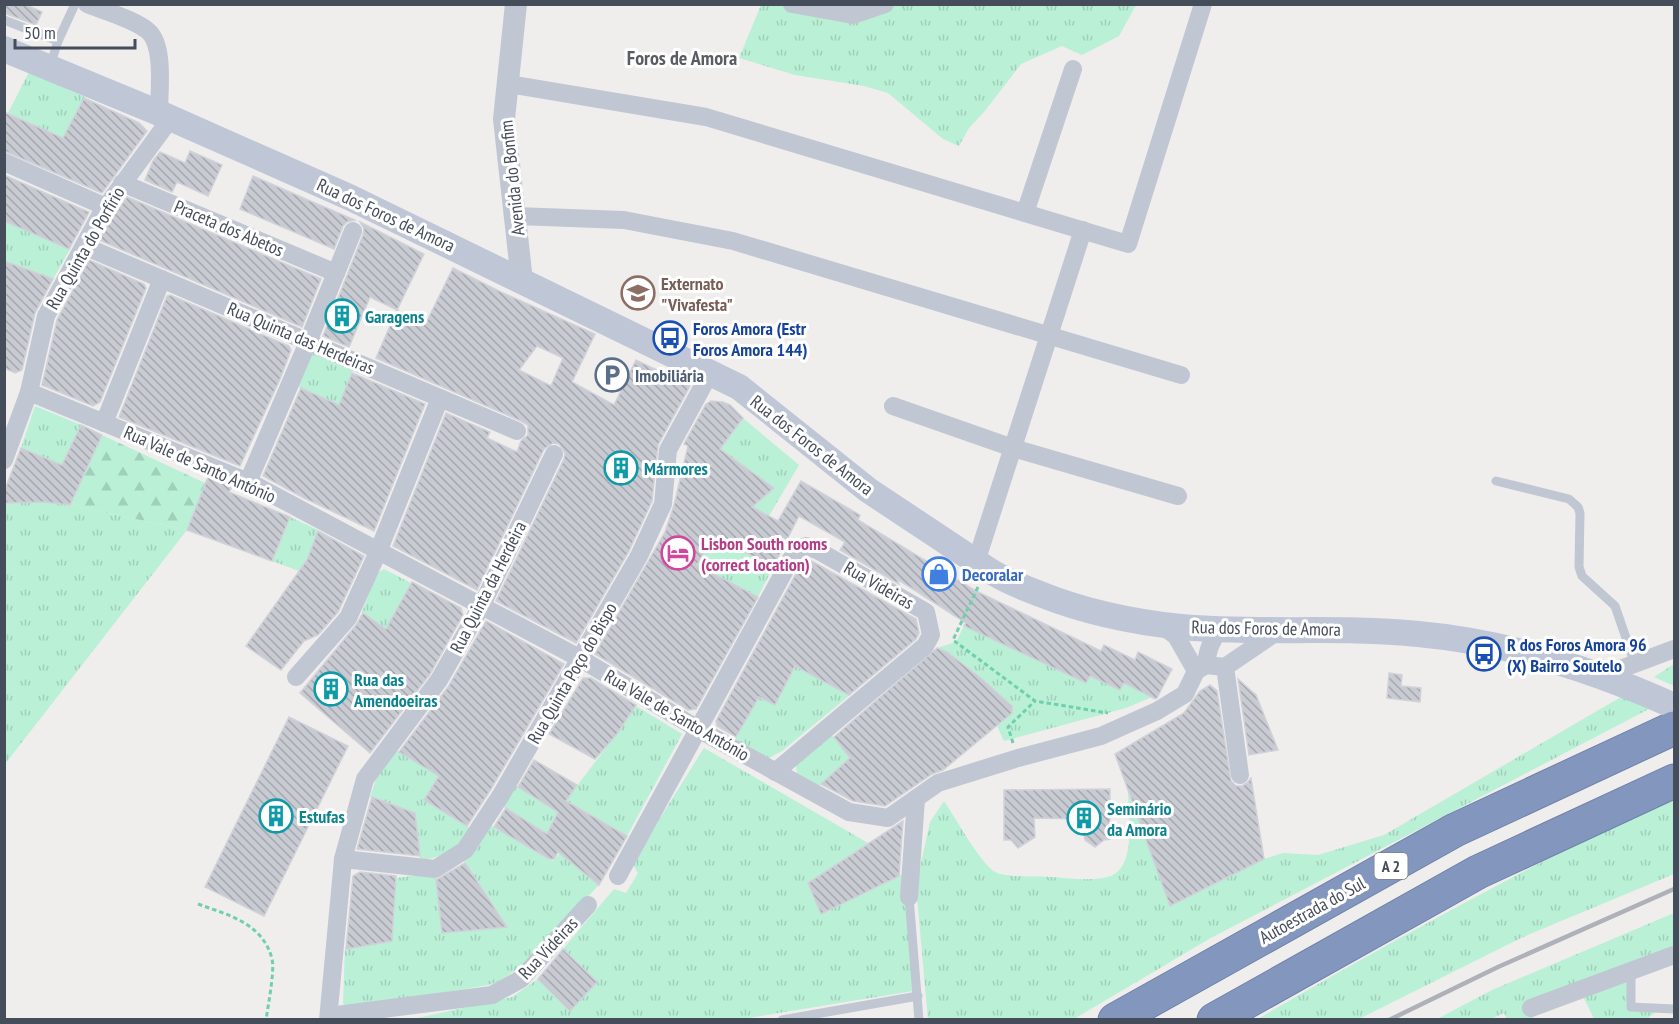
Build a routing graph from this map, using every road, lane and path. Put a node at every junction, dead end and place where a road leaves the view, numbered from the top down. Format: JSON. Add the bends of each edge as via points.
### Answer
{"nodes":[{"id":1,"x":75,"y":4,"type":"edge"},
{"id":2,"x":87,"y":4,"type":"edge"},
{"id":3,"x":516,"y":4,"type":"edge"},
{"id":4,"x":792,"y":4,"type":"edge"},
{"id":5,"x":885,"y":4,"type":"edge"},
{"id":6,"x":1203,"y":4,"type":"edge"},
{"id":7,"x":4,"y":20,"type":"edge"},
{"id":8,"x":58,"y":41,"type":"junction"},
{"id":9,"x":4,"y":49,"type":"edge"},
{"id":10,"x":50,"y":68,"type":"junction"},
{"id":11,"x":1073,"y":69,"type":"dead end"},
{"id":12,"x":508,"y":84,"type":"junction"},
{"id":13,"x":165,"y":116,"type":"junction"},
{"id":14,"x":4,"y":162,"type":"edge"},
{"id":15,"x":122,"y":183,"type":"junction"},
{"id":16,"x":106,"y":207,"type":"junction"},
{"id":17,"x":1025,"y":213,"type":"junction"},
{"id":18,"x":516,"y":216,"type":"junction"},
{"id":19,"x":1083,"y":230,"type":"junction"},
{"id":20,"x":352,"y":231,"type":"dead end"},
{"id":21,"x":84,"y":246,"type":"junction"},
{"id":22,"x":336,"y":273,"type":"junction"},
{"id":23,"x":162,"y":279,"type":"junction"},
{"id":24,"x":522,"y":281,"type":"junction"},
{"id":25,"x":1049,"y":337,"type":"junction"},
{"id":26,"x":308,"y":342,"type":"junction"},
{"id":27,"x":710,"y":373,"type":"junction"},
{"id":28,"x":1180,"y":375,"type":"dead end"},
{"id":29,"x":29,"y":392,"type":"junction"},
{"id":30,"x":440,"y":398,"type":"junction"},
{"id":31,"x":893,"y":406,"type":"dead end"},
{"id":32,"x":104,"y":423,"type":"junction"},
{"id":33,"x":517,"y":431,"type":"dead end"},
{"id":34,"x":1012,"y":448,"type":"junction"},
{"id":35,"x":554,"y":454,"type":"dead end"},
{"id":36,"x":4,"y":460,"type":"edge"},
{"id":37,"x":248,"y":482,"type":"junction"},
{"id":38,"x":1496,"y":482,"type":"dead end"},
{"id":39,"x":1178,"y":496,"type":"dead end"},
{"id":40,"x":378,"y":552,"type":"junction"},
{"id":41,"x":981,"y":565,"type":"junction"},
{"id":42,"x":482,"y":605,"type":"junction"},
{"id":43,"x":1159,"y":624,"type":"junction"},
{"id":44,"x":1220,"y":629,"type":"junction"},
{"id":45,"x":1302,"y":629,"type":"junction"},
{"id":46,"x":1674,"y":649,"type":"edge"},
{"id":47,"x":581,"y":659,"type":"junction"},
{"id":48,"x":1635,"y":664,"type":"junction"},
{"id":49,"x":1209,"y":668,"type":"junction"},
{"id":50,"x":1602,"y":676,"type":"junction"},
{"id":51,"x":296,"y":677,"type":"dead end"},
{"id":52,"x":1035,"y":701,"type":"junction"},
{"id":53,"x":1664,"y":702,"type":"edge"},
{"id":54,"x":1116,"y":713,"type":"dead end"},
{"id":55,"x":1674,"y":728,"type":"edge"},
{"id":56,"x":699,"y":729,"type":"junction"},
{"id":57,"x":1018,"y":758,"type":"junction"},
{"id":58,"x":775,"y":772,"type":"junction"},
{"id":59,"x":1240,"y":775,"type":"dead end"},
{"id":60,"x":1674,"y":781,"type":"edge"},
{"id":61,"x":916,"y":799,"type":"junction"},
{"id":62,"x":343,"y":859,"type":"junction"},
{"id":63,"x":618,"y":876,"type":"dead end"},
{"id":64,"x":909,"y":897,"type":"joint"},
{"id":65,"x":198,"y":904,"type":"dead end"},
{"id":66,"x":588,"y":905,"type":"dead end"},
{"id":67,"x":1674,"y":955,"type":"edge"},
{"id":68,"x":1631,"y":970,"type":"junction"},
{"id":69,"x":918,"y":996,"type":"junction"},
{"id":70,"x":1531,"y":1008,"type":"dead end"},
{"id":71,"x":1674,"y":1009,"type":"edge"},
{"id":72,"x":329,"y":1018,"type":"edge"},
{"id":73,"x":266,"y":1020,"type":"edge"},
{"id":74,"x":782,"y":1020,"type":"edge"},
{"id":75,"x":919,"y":1020,"type":"edge"},
{"id":76,"x":1115,"y":1020,"type":"edge"},
{"id":77,"x":1214,"y":1020,"type":"edge"}],
"edges":[{"from":1,"to":8,"type":"lane"},
{"from":2,"to":13,"type":"street","via":[[149,32],[158,46]]},
{"from":3,"to":12,"type":"street","name":"Avenida do Bonfim"},
{"from":4,"to":5,"type":"street","via":[[853,15]]},
{"from":6,"to":19,"type":"street","via":[[1128,244]]},
{"from":7,"to":8,"type":"lane"},
{"from":8,"to":10,"type":"lane"},
{"from":9,"to":10,"type":"main road","name":"Rua dos Foros de Amora"},
{"from":10,"to":13,"type":"main road","name":"Rua dos Foros de Amora"},
{"from":11,"to":17,"type":"street"},
{"from":12,"to":17,"type":"street","via":[[706,117]]},
{"from":12,"to":18,"type":"street","name":"Avenida do Bonfim","via":[[504,119]]},
{"from":13,"to":15,"type":"street","name":"Rua Quinta do Porfírio"},
{"from":13,"to":24,"type":"main road","name":"Rua dos Foros de Amora","via":[[349,196]]},
{"from":14,"to":16,"type":"street"},
{"from":15,"to":16,"type":"street","name":"Rua Quinta do Porfírio"},
{"from":15,"to":22,"type":"street","name":"Praceta dos Abetos"},
{"from":16,"to":21,"type":"street","name":"Rua Quinta do Porfírio"},
{"from":17,"to":19,"type":"street"},
{"from":18,"to":24,"type":"street","name":"Avenida do Bonfim"},
{"from":18,"to":25,"type":"street","via":[[624,220],[733,241]]},
{"from":19,"to":25,"type":"street"},
{"from":20,"to":22,"type":"street"},
{"from":21,"to":23,"type":"street","name":"Rua Quinta das Herdeiras"},
{"from":21,"to":29,"type":"street","name":"Rua Quinta do Porfírio","via":[[46,316]]},
{"from":22,"to":26,"type":"street"},
{"from":23,"to":26,"type":"street","name":"Rua Quinta das Herdeiras"},
{"from":23,"to":32,"type":"street"},
{"from":24,"to":27,"type":"main road","name":"Rua dos Foros de Amora"},
{"from":25,"to":28,"type":"street"},
{"from":25,"to":34,"type":"street"},
{"from":26,"to":30,"type":"street","name":"Rua Quinta das Herdeiras"},
{"from":26,"to":37,"type":"street"},
{"from":27,"to":41,"type":"main road","name":"Rua dos Foros de Amora","via":[[739,387],[868,490]]},
{"from":27,"to":47,"type":"street","name":"Rua Quinta Poço do Bispo","via":[[668,450],[663,504],[639,556]]},
{"from":29,"to":32,"type":"street","name":"Rua Vale de Santo António"},
{"from":29,"to":36,"type":"street","name":"Rua Quinta do Porfírio"},
{"from":30,"to":33,"type":"street","name":"Rua Quinta das Herdeiras"},
{"from":30,"to":40,"type":"street"},
{"from":31,"to":34,"type":"street"},
{"from":32,"to":37,"type":"street","name":"Rua Vale de Santo António"},
{"from":34,"to":39,"type":"street"},
{"from":34,"to":41,"type":"street"},
{"from":35,"to":42,"type":"street","name":"Rua Quinta da Herdeira"},
{"from":37,"to":40,"type":"street","name":"Rua Vale de Santo António"},
{"from":38,"to":48,"type":"lane","via":[[1569,499],[1578,507],[1582,576],[1615,606]]},
{"from":40,"to":42,"type":"street","name":"Rua Vale de Santo António"},
{"from":40,"to":51,"type":"street","via":[[348,618]]},
{"from":41,"to":43,"type":"main road","name":"Rua dos Foros de Amora","via":[[1002,579],[1072,607]]},
{"from":41,"to":52,"type":"path","via":[[954,640]]},
{"from":42,"to":47,"type":"street","name":"Rua Vale de Santo António"},
{"from":42,"to":62,"type":"street","name":"Rua Quinta da Herdeira","via":[[439,680],[365,778]]},
{"from":43,"to":44,"type":"main road","name":"Rua dos Foros de Amora"},
{"from":43,"to":49,"type":"street"},
{"from":44,"to":45,"type":"main road","name":"Rua dos Foros de Amora"},
{"from":44,"to":49,"type":"street","via":[[1207,652]]},
{"from":45,"to":49,"type":"street","via":[[1272,635]]},
{"from":45,"to":50,"type":"main road","name":"Rua dos Foros de Amora","via":[[1373,630],[1462,639],[1520,651]]},
{"from":46,"to":48,"type":"street"},
{"from":47,"to":56,"type":"street","name":"Rua Vale de Santo António"},
{"from":47,"to":62,"type":"street","name":"Rua Quinta Poço do Bispo","via":[[465,850],[435,869]]},
{"from":48,"to":50,"type":"street"},
{"from":49,"to":57,"type":"street","name":"Rua Vale de Santo António","via":[[1185,694],[1157,711],[1101,736]]},
{"from":49,"to":59,"type":"street"},
{"from":50,"to":53,"type":"main road","name":"Rua dos Foros de Amora"},
{"from":52,"to":54,"type":"path"},
{"from":52,"to":57,"type":"path","via":[[1008,727]]},
{"from":55,"to":76,"type":"highway","name":"Autoestrada do Sul","number":"A 2","via":[[1455,830]]},
{"from":56,"to":58,"type":"street","name":"Rua Vale de Santo António"},
{"from":56,"to":58,"type":"street","name":"Rua Videiras","via":[[796,550],[807,546],[818,550],[926,612],[931,635],[925,646]]},
{"from":56,"to":63,"type":"street","name":"Rua Videiras"},
{"from":57,"to":61,"type":"street","name":"Rua Vale de Santo António","via":[[938,783]]},
{"from":58,"to":61,"type":"street","name":"Rua Vale de Santo António","via":[[849,812],[888,818]]},
{"from":60,"to":77,"type":"highway","via":[[1478,872]]},
{"from":61,"to":64,"type":"street"},
{"from":62,"to":72,"type":"street","name":"Rua Quinta da Herdeira"},
{"from":64,"to":69,"type":"lane"},
{"from":65,"to":73,"type":"path","via":[[242,920],[261,935],[273,961]]},
{"from":66,"to":72,"type":"street","name":"Rua Videiras","via":[[520,980],[492,995]]},
{"from":67,"to":68,"type":"street"},
{"from":68,"to":70,"type":"street"},
{"from":68,"to":71,"type":"lane","via":[[1631,1007]]},
{"from":69,"to":74,"type":"lane"},
{"from":69,"to":75,"type":"lane"}]}
